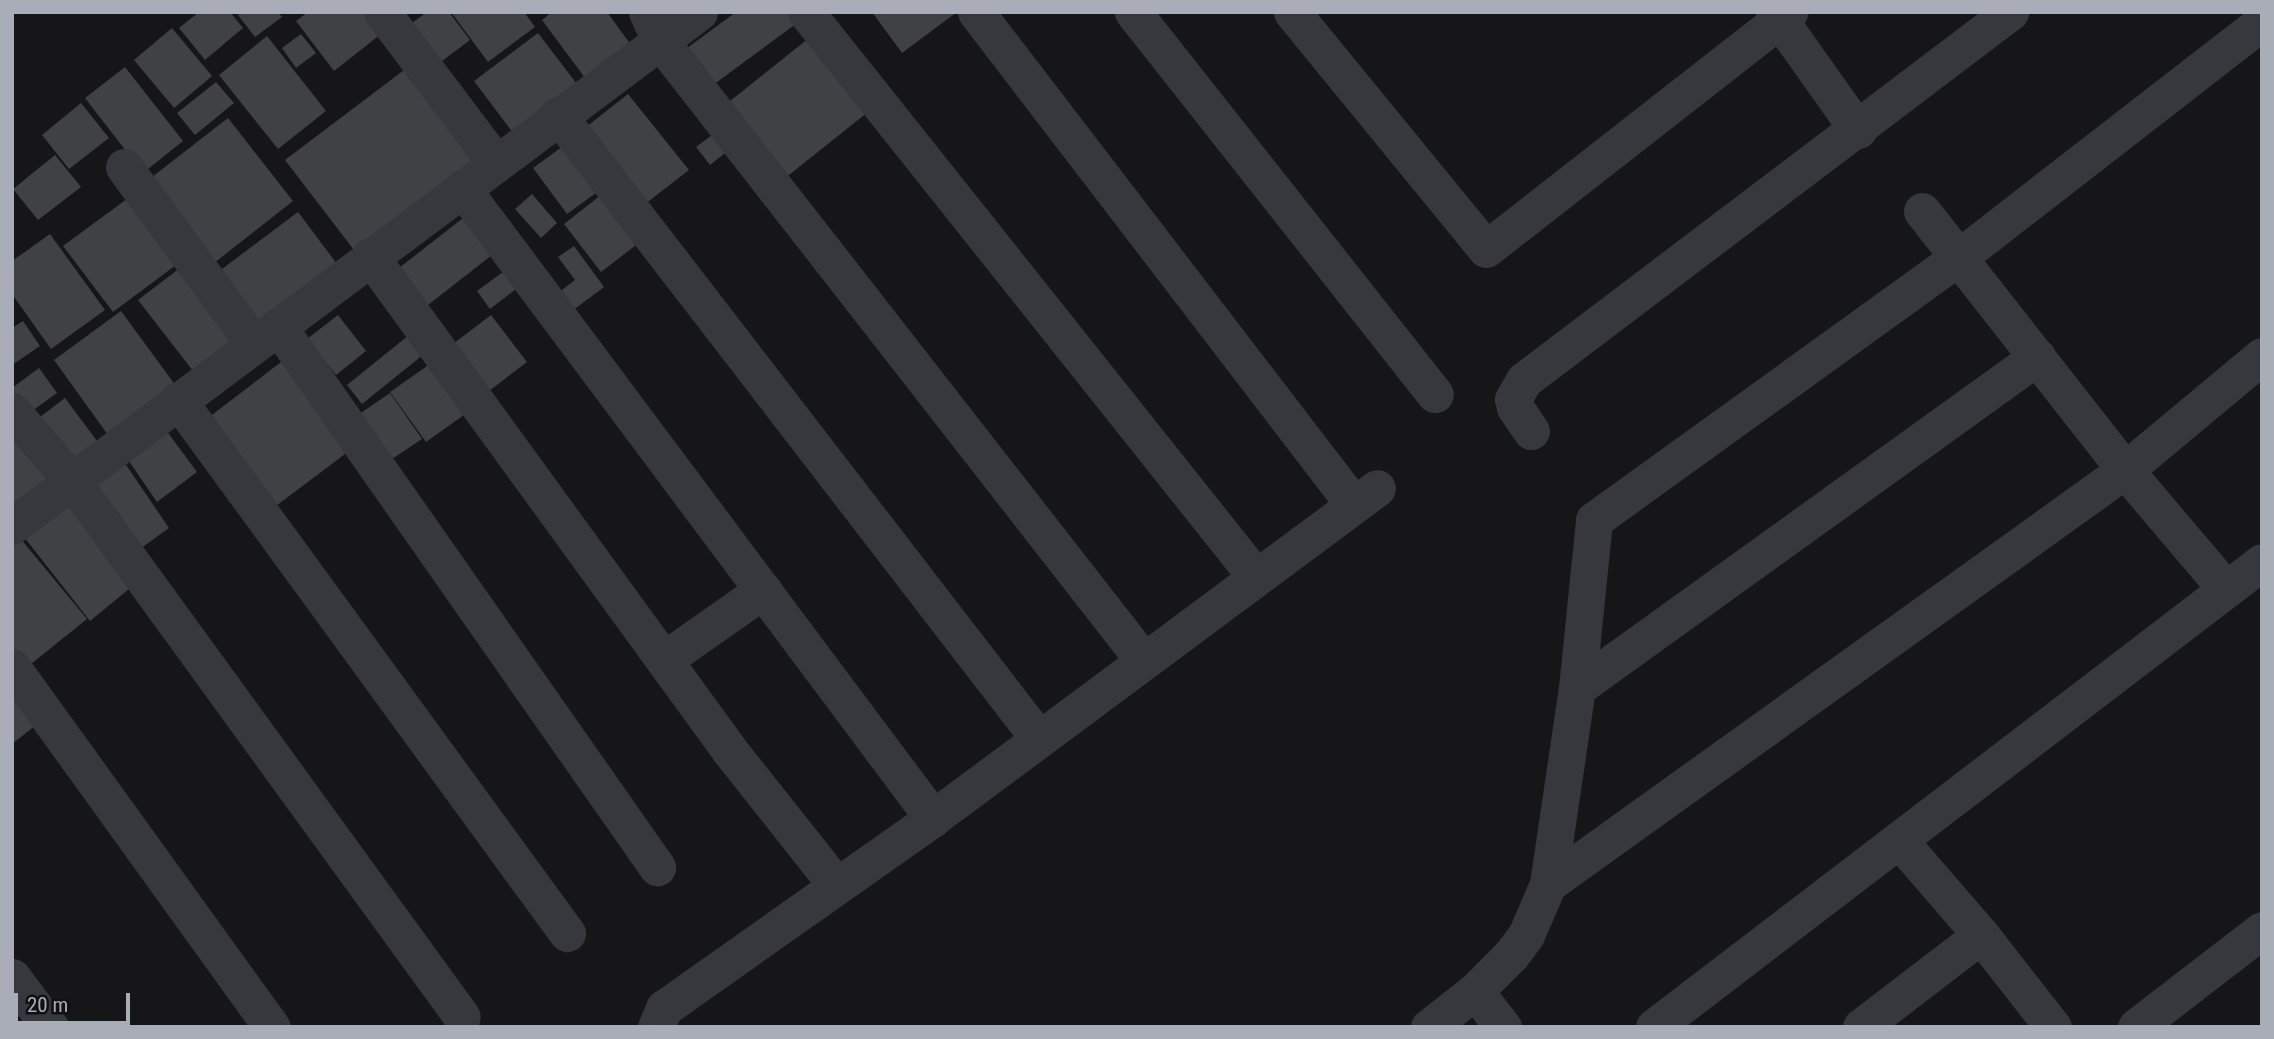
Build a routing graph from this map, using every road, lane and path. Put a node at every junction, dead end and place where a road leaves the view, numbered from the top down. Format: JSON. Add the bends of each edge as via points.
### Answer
{"nodes":[{"id":1,"x":382,"y":12,"type":"edge"},
{"id":2,"x":699,"y":12,"type":"edge"},
{"id":3,"x":806,"y":12,"type":"edge"},
{"id":4,"x":976,"y":12,"type":"edge"},
{"id":5,"x":1133,"y":12,"type":"edge"},
{"id":6,"x":1292,"y":12,"type":"edge"},
{"id":7,"x":2011,"y":12,"type":"edge"},
{"id":8,"x":1781,"y":15,"type":"edge"},
{"id":9,"x":2262,"y":22,"type":"edge"},
{"id":10,"x":654,"y":27,"type":"edge"},
{"id":11,"x":558,"y":115,"type":"junction"},
{"id":12,"x":1858,"y":130,"type":"junction"},
{"id":13,"x":496,"y":163,"type":"junction"},
{"id":14,"x":124,"y":167,"type":"dead end"},
{"id":15,"x":462,"y":188,"type":"junction"},
{"id":16,"x":1922,"y":211,"type":"dead end"},
{"id":17,"x":370,"y":256,"type":"junction"},
{"id":18,"x":1959,"y":257,"type":"junction"},
{"id":19,"x":266,"y":335,"type":"junction"},
{"id":20,"x":2262,"y":356,"type":"edge"},
{"id":21,"x":2037,"y":357,"type":"junction"},
{"id":22,"x":1434,"y":394,"type":"dead end"},
{"id":23,"x":178,"y":400,"type":"junction"},
{"id":24,"x":12,"y":411,"type":"edge"},
{"id":25,"x":1531,"y":431,"type":"dead end"},
{"id":26,"x":2125,"y":470,"type":"junction"},
{"id":27,"x":73,"y":482,"type":"junction"},
{"id":28,"x":12,"y":526,"type":"edge"},
{"id":29,"x":2262,"y":562,"type":"edge"},
{"id":30,"x":1256,"y":577,"type":"junction"},
{"id":31,"x":2226,"y":589,"type":"junction"},
{"id":32,"x":763,"y":590,"type":"junction"},
{"id":33,"x":665,"y":659,"type":"junction"},
{"id":34,"x":1144,"y":661,"type":"junction"},
{"id":35,"x":12,"y":667,"type":"edge"},
{"id":36,"x":1577,"y":688,"type":"junction"},
{"id":37,"x":1039,"y":739,"type":"junction"},
{"id":38,"x":933,"y":818,"type":"junction"},
{"id":39,"x":1899,"y":840,"type":"junction"},
{"id":40,"x":657,"y":867,"type":"dead end"},
{"id":41,"x":1548,"y":884,"type":"junction"},
{"id":42,"x":837,"y":886,"type":"junction"},
{"id":43,"x":2262,"y":930,"type":"edge"},
{"id":44,"x":566,"y":933,"type":"dead end"},
{"id":45,"x":1981,"y":935,"type":"junction"},
{"id":46,"x":12,"y":977,"type":"edge"},
{"id":47,"x":1475,"y":991,"type":"junction"},
{"id":48,"x":462,"y":1017,"type":"dead end"},
{"id":49,"x":50,"y":1027,"type":"edge"},
{"id":50,"x":272,"y":1027,"type":"edge"},
{"id":51,"x":656,"y":1027,"type":"edge"},
{"id":52,"x":1429,"y":1027,"type":"edge"},
{"id":53,"x":1503,"y":1027,"type":"edge"},
{"id":54,"x":1654,"y":1027,"type":"edge"},
{"id":55,"x":1861,"y":1027,"type":"edge"},
{"id":56,"x":2053,"y":1027,"type":"edge"},
{"id":57,"x":2136,"y":1027,"type":"edge"}],
"edges":[{"from":1,"to":13,"type":"street"},
{"from":2,"to":10,"type":"street"},
{"from":3,"to":30,"type":"street"},
{"from":4,"to":30,"type":"street","via":[[1366,496]]},
{"from":5,"to":22,"type":"street"},
{"from":6,"to":8,"type":"street","via":[[1486,249]]},
{"from":7,"to":12,"type":"street"},
{"from":8,"to":12,"type":"street"},
{"from":9,"to":18,"type":"street"},
{"from":10,"to":11,"type":"street"},
{"from":10,"to":34,"type":"street"},
{"from":11,"to":13,"type":"street"},
{"from":11,"to":37,"type":"street"},
{"from":12,"to":25,"type":"street","via":[[1524,380],[1513,399]]},
{"from":13,"to":15,"type":"street"},
{"from":14,"to":19,"type":"street"},
{"from":15,"to":17,"type":"street"},
{"from":15,"to":32,"type":"street"},
{"from":16,"to":18,"type":"street"},
{"from":17,"to":19,"type":"street"},
{"from":17,"to":33,"type":"street"},
{"from":18,"to":21,"type":"street"},
{"from":18,"to":36,"type":"street","via":[[1594,520]]},
{"from":19,"to":23,"type":"street"},
{"from":19,"to":40,"type":"street"},
{"from":20,"to":26,"type":"street"},
{"from":21,"to":26,"type":"street"},
{"from":21,"to":36,"type":"street"},
{"from":23,"to":27,"type":"street"},
{"from":23,"to":44,"type":"street"},
{"from":24,"to":27,"type":"street"},
{"from":26,"to":31,"type":"street"},
{"from":26,"to":41,"type":"street"},
{"from":27,"to":28,"type":"street"},
{"from":27,"to":48,"type":"street"},
{"from":29,"to":31,"type":"street"},
{"from":30,"to":34,"type":"street"},
{"from":31,"to":39,"type":"street"},
{"from":32,"to":33,"type":"street"},
{"from":32,"to":38,"type":"street"},
{"from":33,"to":42,"type":"street","via":[[730,751]]},
{"from":34,"to":37,"type":"street"},
{"from":35,"to":50,"type":"street"},
{"from":36,"to":41,"type":"street"},
{"from":37,"to":38,"type":"street"},
{"from":38,"to":42,"type":"street"},
{"from":39,"to":45,"type":"street"},
{"from":39,"to":54,"type":"street"},
{"from":41,"to":47,"type":"street","via":[[1526,935]]},
{"from":42,"to":51,"type":"street","via":[[664,1007]]},
{"from":43,"to":57,"type":"street"},
{"from":45,"to":55,"type":"street"},
{"from":45,"to":56,"type":"street"},
{"from":46,"to":49,"type":"street"},
{"from":47,"to":52,"type":"street"},
{"from":47,"to":53,"type":"street"}]}
